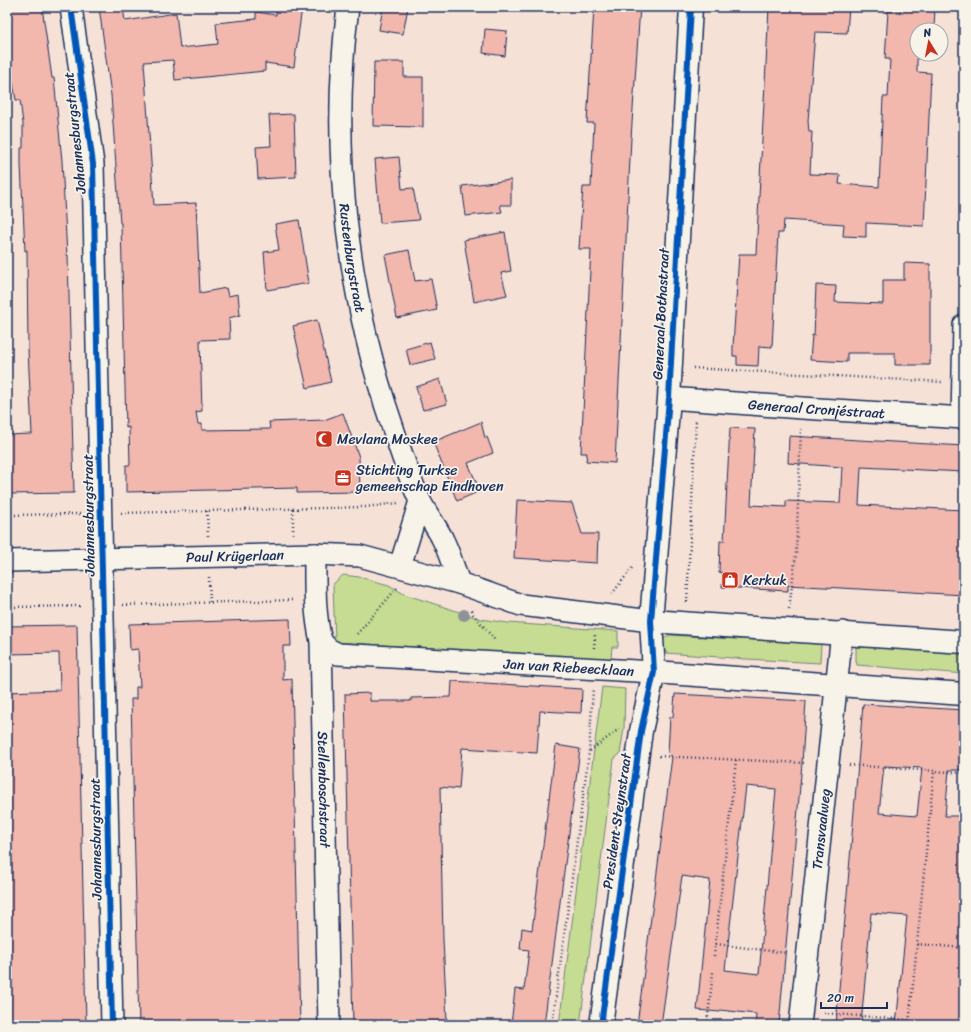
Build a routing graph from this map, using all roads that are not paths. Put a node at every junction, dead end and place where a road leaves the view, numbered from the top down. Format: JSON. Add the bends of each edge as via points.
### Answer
{"nodes":[{"id":1,"x":71,"y":7,"type":"edge"},
{"id":2,"x":348,"y":7,"type":"edge"},
{"id":3,"x":691,"y":7,"type":"edge"},
{"id":4,"x":964,"y":325,"type":"edge"},
{"id":5,"x":963,"y":383,"type":"edge"},
{"id":6,"x":669,"y":398,"type":"junction"},
{"id":7,"x":963,"y":418,"type":"edge"},
{"id":8,"x":420,"y":501,"type":"junction"},
{"id":9,"x":315,"y":554,"type":"junction"},
{"id":10,"x":102,"y":559,"type":"junction"},
{"id":11,"x":7,"y":561,"type":"edge"},
{"id":12,"x":400,"y":566,"type":"junction"},
{"id":13,"x":465,"y":585,"type":"junction"},
{"id":14,"x":652,"y":621,"type":"junction"},
{"id":15,"x":842,"y":632,"type":"junction"},
{"id":16,"x":321,"y":641,"type":"junction"},
{"id":17,"x":964,"y":642,"type":"edge"},
{"id":18,"x":654,"y":672,"type":"junction"},
{"id":19,"x":835,"y":686,"type":"junction"},
{"id":20,"x":964,"y":694,"type":"edge"},
{"id":21,"x":800,"y":1018,"type":"edge"},
{"id":22,"x":112,"y":1025,"type":"edge"},
{"id":23,"x":329,"y":1025,"type":"edge"},
{"id":24,"x":601,"y":1025,"type":"edge"}],
"edges":[{"from":1,"to":10,"type":"street","name":"Johannesburgstraat","via":[[94,164]]},
{"from":2,"to":8,"type":"street","name":"Rustenburgstraat","via":[[340,129],[348,230],[374,363],[392,424]]},
{"from":3,"to":6,"type":"street","name":"Generaal Bothastraat"},
{"from":4,"to":5,"type":"street"},
{"from":5,"to":7,"type":"street"},
{"from":6,"to":7,"type":"street","name":"Generaal Cronjéstraat"},
{"from":6,"to":14,"type":"street","name":"Generaal Bothastraat"},
{"from":8,"to":12,"type":"street"},
{"from":8,"to":13,"type":"street","name":"Rustenburgstraat","via":[[444,541]]},
{"from":9,"to":10,"type":"street","name":"Paul Krügerlaan"},
{"from":9,"to":12,"type":"street","name":"Paul Krügerlaan","via":[[360,556]]},
{"from":9,"to":16,"type":"street","name":"Stellenboschstraat","via":[[314,599],[316,624]]},
{"from":10,"to":11,"type":"street","name":"Paul Krügerlaan"},
{"from":10,"to":22,"type":"street","name":"Johannesburgstraat"},
{"from":12,"to":13,"type":"street","name":"Paul Krügerlaan"},
{"from":13,"to":14,"type":"street","via":[[521,605]]},
{"from":14,"to":15,"type":"street"},
{"from":14,"to":18,"type":"street","name":"President Steynstraat"},
{"from":15,"to":17,"type":"street"},
{"from":15,"to":19,"type":"street","name":"Transvaalweg"},
{"from":16,"to":18,"type":"street","name":"Jan van Riebeecklaan","via":[[328,649],[338,654]]},
{"from":16,"to":23,"type":"street","name":"Stellenboschstraat"},
{"from":18,"to":19,"type":"street","name":"Jan van Riebeecklaan"},
{"from":18,"to":24,"type":"street","name":"President Steynstraat","via":[[646,704]]},
{"from":19,"to":20,"type":"street","name":"Jan van Riebeecklaan"},
{"from":19,"to":21,"type":"street","name":"Transvaalweg"}]}
